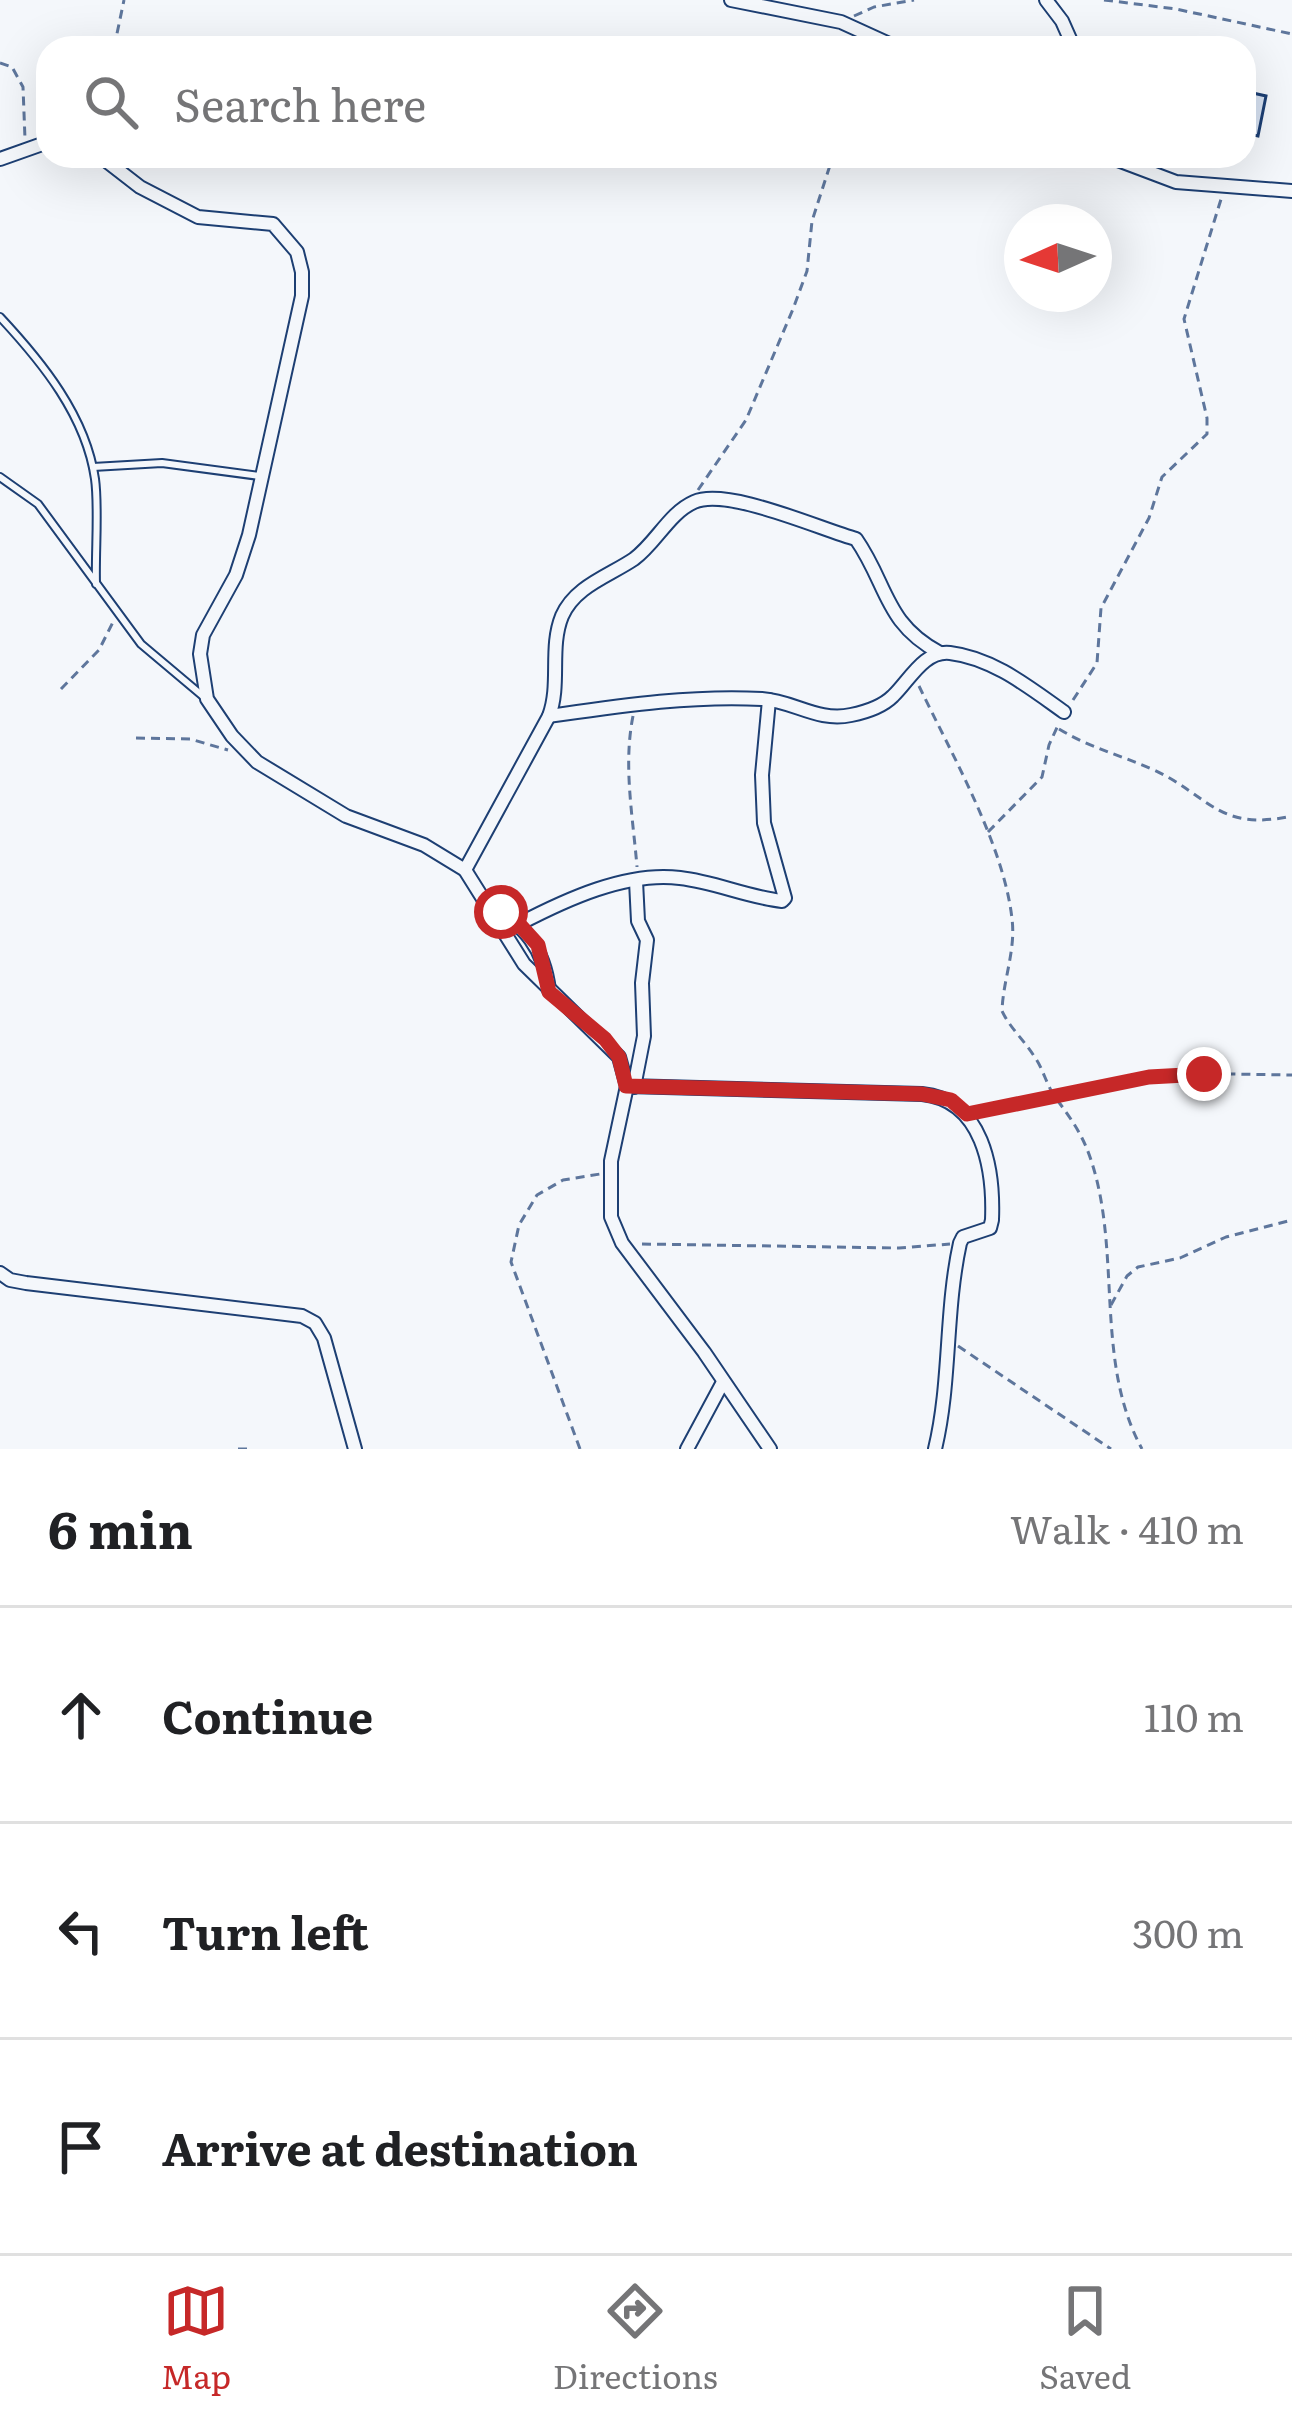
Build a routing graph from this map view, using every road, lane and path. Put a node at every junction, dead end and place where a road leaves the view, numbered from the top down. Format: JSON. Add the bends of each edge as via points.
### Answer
{"nodes":[{"id":1,"x":124,"y":0,"type":"edge"},
{"id":2,"x":731,"y":0,"type":"edge"},
{"id":3,"x":914,"y":0,"type":"edge"},
{"id":4,"x":1046,"y":0,"type":"edge"},
{"id":5,"x":1104,"y":0,"type":"edge"},
{"id":6,"x":841,"y":22,"type":"junction"},
{"id":7,"x":1292,"y":34,"type":"edge"},
{"id":8,"x":116,"y":36,"type":"edge"},
{"id":9,"x":872,"y":36,"type":"edge"},
{"id":10,"x":1069,"y":36,"type":"edge"},
{"id":11,"x":0,"y":63,"type":"edge"},
{"id":12,"x":36,"y":146,"type":"edge"},
{"id":13,"x":25,"y":149,"type":"junction"},
{"id":14,"x":0,"y":158,"type":"edge"},
{"id":15,"x":115,"y":168,"type":"edge"},
{"id":16,"x":828,"y":168,"type":"edge"},
{"id":17,"x":1139,"y":168,"type":"edge"},
{"id":18,"x":1224,"y":186,"type":"junction"},
{"id":19,"x":1292,"y":191,"type":"edge"},
{"id":20,"x":0,"y":317,"type":"edge"},
{"id":21,"x":93,"y":467,"type":"junction"},
{"id":22,"x":0,"y":477,"type":"edge"},
{"id":23,"x":262,"y":477,"type":"junction"},
{"id":24,"x":692,"y":502,"type":"junction"},
{"id":25,"x":96,"y":588,"type":"junction"},
{"id":26,"x":116,"y":615,"type":"junction"},
{"id":27,"x":940,"y":653,"type":"junction"},
{"id":28,"x":913,"y":674,"type":"junction"},
{"id":29,"x":61,"y":689,"type":"dead end"},
{"id":30,"x":207,"y":699,"type":"junction"},
{"id":31,"x":770,"y":700,"type":"junction"},
{"id":32,"x":636,"y":704,"type":"junction"},
{"id":33,"x":1064,"y":712,"type":"junction"},
{"id":34,"x":549,"y":716,"type":"junction"},
{"id":35,"x":1057,"y":728,"type":"junction"},
{"id":36,"x":136,"y":738,"type":"dead end"},
{"id":37,"x":248,"y":754,"type":"junction"},
{"id":38,"x":1292,"y":816,"type":"edge"},
{"id":39,"x":987,"y":833,"type":"junction"},
{"id":40,"x":465,"y":870,"type":"junction"},
{"id":41,"x":636,"y":881,"type":"junction"},
{"id":42,"x":488,"y":905,"type":"junction"},
{"id":43,"x":519,"y":924,"type":"junction"},
{"id":44,"x":549,"y":992,"type":"junction"},
{"id":45,"x":1292,"y":1075,"type":"edge"},
{"id":46,"x":630,"y":1086,"type":"junction"},
{"id":47,"x":1054,"y":1096,"type":"junction"},
{"id":48,"x":967,"y":1114,"type":"junction"},
{"id":49,"x":610,"y":1172,"type":"junction"},
{"id":50,"x":1292,"y":1220,"type":"edge"},
{"id":51,"x":960,"y":1243,"type":"junction"},
{"id":52,"x":622,"y":1244,"type":"junction"},
{"id":53,"x":0,"y":1273,"type":"edge"},
{"id":54,"x":1111,"y":1307,"type":"junction"},
{"id":55,"x":946,"y":1338,"type":"junction"},
{"id":56,"x":722,"y":1382,"type":"junction"},
{"id":57,"x":238,"y":1449,"type":"edge"},
{"id":58,"x":251,"y":1449,"type":"edge"},
{"id":59,"x":355,"y":1449,"type":"edge"},
{"id":60,"x":580,"y":1449,"type":"edge"},
{"id":61,"x":687,"y":1449,"type":"edge"},
{"id":62,"x":770,"y":1449,"type":"edge"},
{"id":63,"x":934,"y":1449,"type":"edge"},
{"id":64,"x":1111,"y":1449,"type":"edge"},
{"id":65,"x":1142,"y":1449,"type":"edge"}],
"edges":[{"from":1,"to":8,"type":"path"},
{"from":2,"to":6,"type":"street"},
{"from":3,"to":6,"type":"path"},
{"from":4,"to":10,"type":"street"},
{"from":5,"to":7,"type":"path"},
{"from":6,"to":9,"type":"street"},
{"from":11,"to":13,"type":"path","via":[[23,87]]},
{"from":12,"to":13,"type":"street"},
{"from":13,"to":14,"type":"street"},
{"from":15,"to":23,"type":"street","via":[[198,217],[273,224],[297,252],[302,296]]},
{"from":16,"to":24,"type":"path","via":[[793,309],[746,419]]},
{"from":17,"to":18,"type":"street","via":[[1176,182]]},
{"from":18,"to":19,"type":"street"},
{"from":18,"to":33,"type":"path","via":[[1184,319],[1207,434],[1162,477],[1099,616],[1096,663]]},
{"from":20,"to":21,"type":"lane","via":[[59,389]]},
{"from":21,"to":23,"type":"lane","via":[[162,463]]},
{"from":21,"to":25,"type":"lane"},
{"from":22,"to":25,"type":"lane","via":[[38,504]]},
{"from":23,"to":30,"type":"street","via":[[236,575],[203,635]]},
{"from":24,"to":27,"type":"street","via":[[725,499],[856,539],[892,613]]},
{"from":24,"to":34,"type":"street","via":[[634,558],[567,605]]},
{"from":25,"to":26,"type":"lane"},
{"from":26,"to":29,"type":"path","via":[[99,650]]},
{"from":26,"to":30,"type":"lane"},
{"from":27,"to":28,"type":"street"},
{"from":27,"to":33,"type":"street","via":[[985,663]]},
{"from":28,"to":31,"type":"street","via":[[890,699],[846,717]]},
{"from":28,"to":39,"type":"path"},
{"from":30,"to":37,"type":"street"},
{"from":31,"to":32,"type":"street"},
{"from":31,"to":41,"type":"street","via":[[764,823],[785,898],[679,878]]},
{"from":32,"to":34,"type":"street"},
{"from":32,"to":41,"type":"path","via":[[629,803]]},
{"from":33,"to":35,"type":"path"},
{"from":34,"to":40,"type":"street"},
{"from":35,"to":38,"type":"path","via":[[1167,776],[1230,817]]},
{"from":35,"to":39,"type":"path","via":[[1042,777]]},
{"from":36,"to":37,"type":"path","via":[[190,739]]},
{"from":37,"to":40,"type":"street","via":[[346,817],[424,845]]},
{"from":39,"to":47,"type":"path","via":[[1012,919],[1002,1011]]},
{"from":40,"to":42,"type":"street"},
{"from":41,"to":43,"type":"street"},
{"from":41,"to":46,"type":"street","via":[[647,940],[644,1036]]},
{"from":42,"to":43,"type":"street"},
{"from":42,"to":44,"type":"street"},
{"from":43,"to":44,"type":"street","via":[[538,945]]},
{"from":44,"to":46,"type":"street","via":[[605,1039]]},
{"from":45,"to":47,"type":"path","via":[[1174,1073]]},
{"from":46,"to":48,"type":"street","via":[[922,1094],[951,1100]]},
{"from":46,"to":49,"type":"street"},
{"from":47,"to":48,"type":"path"},
{"from":47,"to":54,"type":"path","via":[[1092,1162]]},
{"from":48,"to":51,"type":"street","via":[[982,1144],[992,1220]]},
{"from":49,"to":52,"type":"street","via":[[611,1217]]},
{"from":49,"to":60,"type":"path","via":[[563,1180],[537,1195],[511,1262]]},
{"from":50,"to":54,"type":"path","via":[[1138,1267]]},
{"from":51,"to":52,"type":"path"},
{"from":51,"to":55,"type":"street"},
{"from":52,"to":56,"type":"street"},
{"from":53,"to":59,"type":"street","via":[[26,1283],[302,1316],[324,1338]]},
{"from":54,"to":65,"type":"path","via":[[1118,1375]]},
{"from":55,"to":63,"type":"street"},
{"from":55,"to":64,"type":"path"},
{"from":56,"to":61,"type":"street"},
{"from":56,"to":62,"type":"street"},
{"from":57,"to":58,"type":"path"}]}
